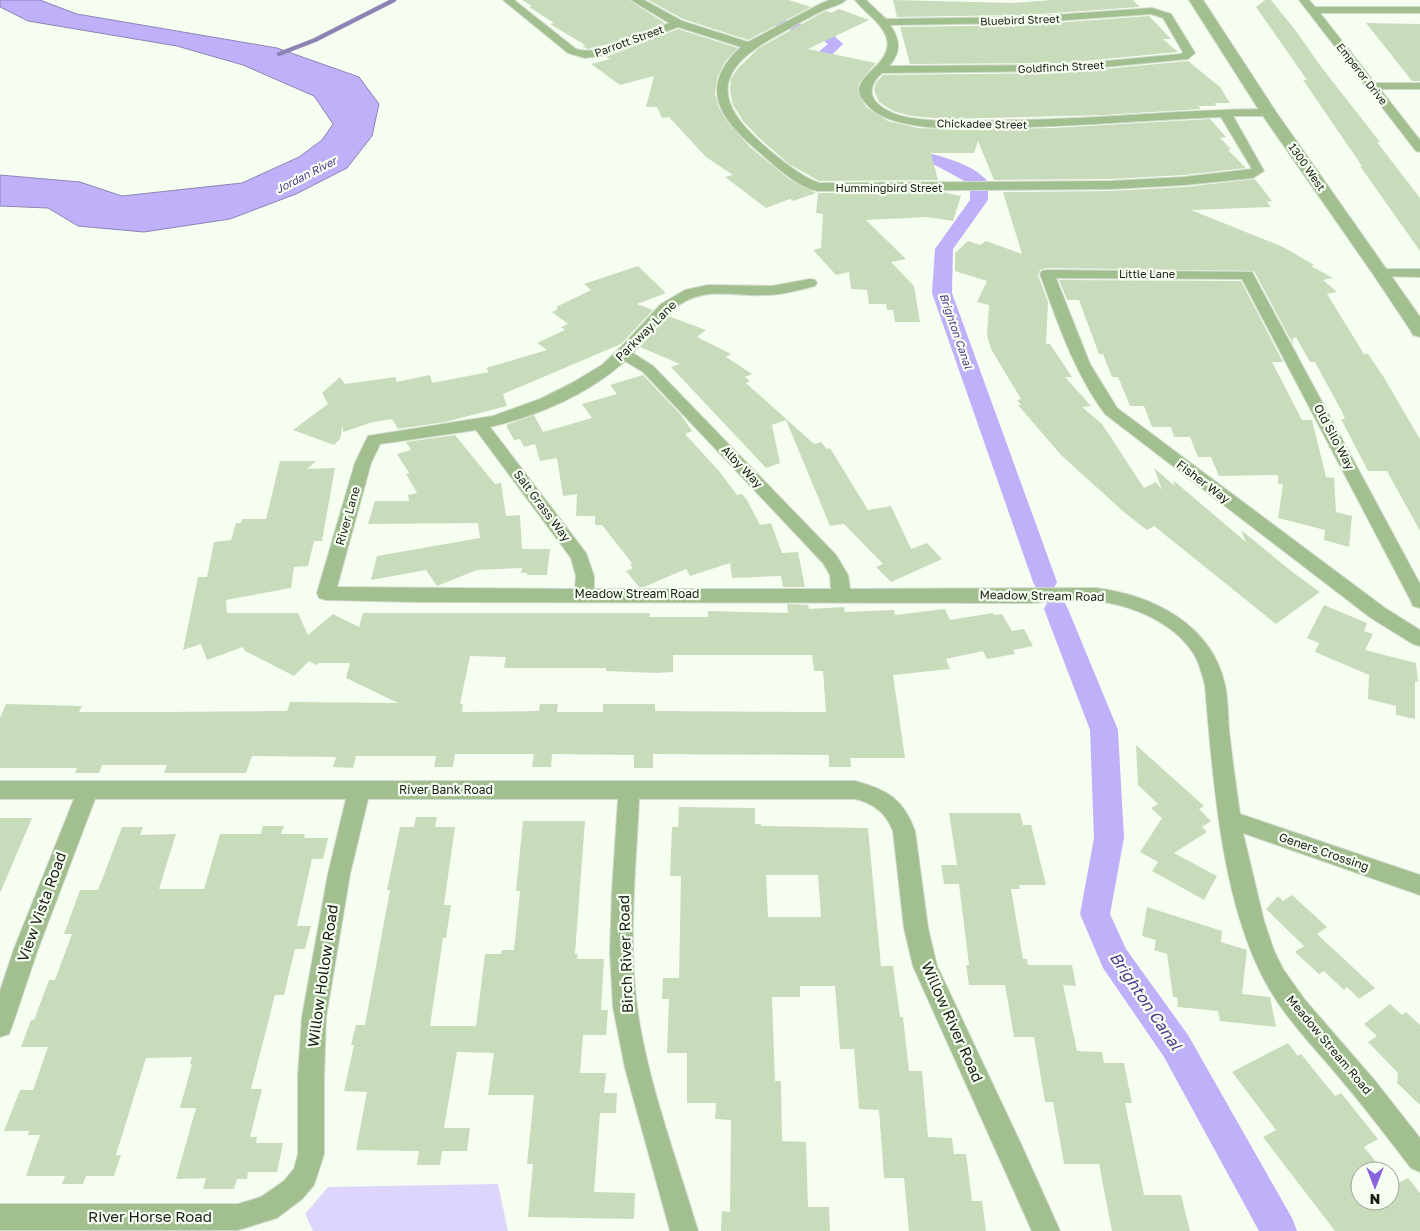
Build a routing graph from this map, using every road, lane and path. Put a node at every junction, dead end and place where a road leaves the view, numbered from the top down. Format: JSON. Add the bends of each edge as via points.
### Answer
{"nodes":[{"id":1,"x":508,"y":0,"type":"edge"},
{"id":2,"x":636,"y":0,"type":"edge"},
{"id":3,"x":805,"y":0,"type":"edge"},
{"id":4,"x":841,"y":0,"type":"edge"},
{"id":5,"x":860,"y":0,"type":"edge"},
{"id":6,"x":1196,"y":0,"type":"edge"},
{"id":7,"x":1304,"y":0,"type":"edge"},
{"id":8,"x":823,"y":6,"type":"junction"},
{"id":9,"x":1312,"y":10,"type":"junction"},
{"id":10,"x":1420,"y":10,"type":"edge"},
{"id":11,"x":1159,"y":12,"type":"joint"},
{"id":12,"x":678,"y":22,"type":"junction"},
{"id":13,"x":881,"y":22,"type":"junction"},
{"id":14,"x":749,"y":46,"type":"junction"},
{"id":15,"x":878,"y":70,"type":"junction"},
{"id":16,"x":1372,"y":86,"type":"junction"},
{"id":17,"x":1420,"y":86,"type":"edge"},
{"id":18,"x":1225,"y":113,"type":"junction"},
{"id":19,"x":1270,"y":113,"type":"junction"},
{"id":20,"x":1420,"y":148,"type":"edge"},
{"id":21,"x":1382,"y":273,"type":"junction"},
{"id":22,"x":1420,"y":273,"type":"edge"},
{"id":23,"x":1047,"y":274,"type":"joint"},
{"id":24,"x":1247,"y":274,"type":"joint"},
{"id":25,"x":810,"y":283,"type":"dead end"},
{"id":26,"x":1420,"y":331,"type":"edge"},
{"id":27,"x":624,"y":354,"type":"junction"},
{"id":28,"x":480,"y":424,"type":"junction"},
{"id":29,"x":374,"y":440,"type":"joint"},
{"id":30,"x":326,"y":593,"type":"joint"},
{"id":31,"x":584,"y":594,"type":"junction"},
{"id":32,"x":841,"y":594,"type":"junction"},
{"id":33,"x":1420,"y":601,"type":"edge"},
{"id":34,"x":1420,"y":640,"type":"edge"},
{"id":35,"x":0,"y":790,"type":"edge"},
{"id":36,"x":88,"y":790,"type":"junction"},
{"id":37,"x":359,"y":790,"type":"junction"},
{"id":38,"x":629,"y":790,"type":"junction"},
{"id":39,"x":889,"y":805,"type":"joint"},
{"id":40,"x":1229,"y":819,"type":"junction"},
{"id":41,"x":1420,"y":885,"type":"edge"},
{"id":42,"x":0,"y":1026,"type":"edge"},
{"id":43,"x":1420,"y":1159,"type":"edge"},
{"id":44,"x":293,"y":1190,"type":"joint"},
{"id":45,"x":0,"y":1217,"type":"edge"},
{"id":46,"x":684,"y":1231,"type":"edge"},
{"id":47,"x":1046,"y":1231,"type":"edge"}],
"edges":[{"from":1,"to":12,"type":"street","name":"Parrott Street","via":[[572,51],[585,55],[602,53]]},
{"from":2,"to":12,"type":"street"},
{"from":3,"to":8,"type":"street"},
{"from":4,"to":8,"type":"street","name":"Hummingbird Street"},
{"from":5,"to":13,"type":"street","name":"Chickadee Street"},
{"from":6,"to":19,"type":"street","name":"1300 West"},
{"from":7,"to":9,"type":"street","name":"Emperor Drive"},
{"from":8,"to":14,"type":"street","name":"Hummingbird Street"},
{"from":9,"to":10,"type":"street"},
{"from":9,"to":16,"type":"street","name":"Emperor Drive"},
{"from":11,"to":13,"type":"street","name":"Bluebird Street","via":[[1146,10],[1026,20]]},
{"from":11,"to":15,"type":"street","name":"Goldfinch Street","via":[[1171,20],[1188,51],[1187,56],[1063,68]]},
{"from":12,"to":14,"type":"street"},
{"from":13,"to":15,"type":"street","name":"Chickadee Street","via":[[893,43],[893,52]]},
{"from":14,"to":18,"type":"street","name":"Hummingbird Street","via":[[733,62],[724,79],[722,96],[726,110],[736,127],[749,139],[803,180],[826,188],[1158,183],[1246,176],[1258,171]]},
{"from":15,"to":18,"type":"street","name":"Chickadee Street","via":[[866,82],[866,97],[886,113],[910,121],[1061,124]]},
{"from":16,"to":17,"type":"street"},
{"from":16,"to":20,"type":"street","name":"Emperor Drive"},
{"from":18,"to":19,"type":"street","name":"Chickadee Street"},
{"from":19,"to":21,"type":"street","name":"1300 West"},
{"from":21,"to":22,"type":"street"},
{"from":21,"to":26,"type":"street","name":"1300 West"},
{"from":23,"to":24,"type":"street","name":"Little Lane"},
{"from":23,"to":34,"type":"street","name":"Fisher Way","via":[[1098,395],[1111,411],[1378,613]]},
{"from":24,"to":33,"type":"street","name":"Old Silo Way"},
{"from":25,"to":27,"type":"street","name":"Parkway Lane","via":[[766,291],[692,292],[665,308]]},
{"from":27,"to":28,"type":"street","name":"Parkway Lane","via":[[608,368],[561,395],[528,410]]},
{"from":27,"to":32,"type":"street","name":"Alby Way","via":[[648,369],[830,559],[839,575]]},
{"from":28,"to":29,"type":"street","name":"Parkway Lane"},
{"from":28,"to":31,"type":"street","name":"Salt Grass Way","via":[[580,557],[585,576]]},
{"from":29,"to":30,"type":"street","name":"River Lane","via":[[363,463]]},
{"from":30,"to":31,"type":"street","name":"Meadow Stream Road"},
{"from":31,"to":32,"type":"street","name":"Meadow Stream Road"},
{"from":32,"to":40,"type":"street","name":"Meadow Stream Road","via":[[1097,595],[1131,602],[1156,613],[1180,628],[1198,646],[1209,665],[1215,685]]},
{"from":35,"to":36,"type":"street","name":"River Bank Road"},
{"from":36,"to":37,"type":"street","name":"River Bank Road"},
{"from":36,"to":42,"type":"street","name":"View Vista Road","via":[[26,949]]},
{"from":37,"to":38,"type":"street","name":"River Bank Road"},
{"from":37,"to":44,"type":"street","name":"Willow Hollow Road","via":[[339,874],[314,1017],[311,1154],[305,1176]]},
{"from":38,"to":39,"type":"street","name":"River Bank Road","via":[[855,790],[873,794]]},
{"from":38,"to":46,"type":"street","name":"Birch River Road","via":[[623,892],[625,1007],[637,1068]]},
{"from":39,"to":47,"type":"street","name":"Willow River Road","via":[[900,818],[904,831],[916,928],[925,966]]},
{"from":40,"to":41,"type":"street","name":"Geners Crossing"},
{"from":40,"to":43,"type":"street","name":"Meadow Stream Road","via":[[1248,905],[1266,959],[1307,1022],[1360,1082]]},
{"from":44,"to":45,"type":"street","name":"River Horse Road","via":[[268,1209],[238,1217]]}]}
